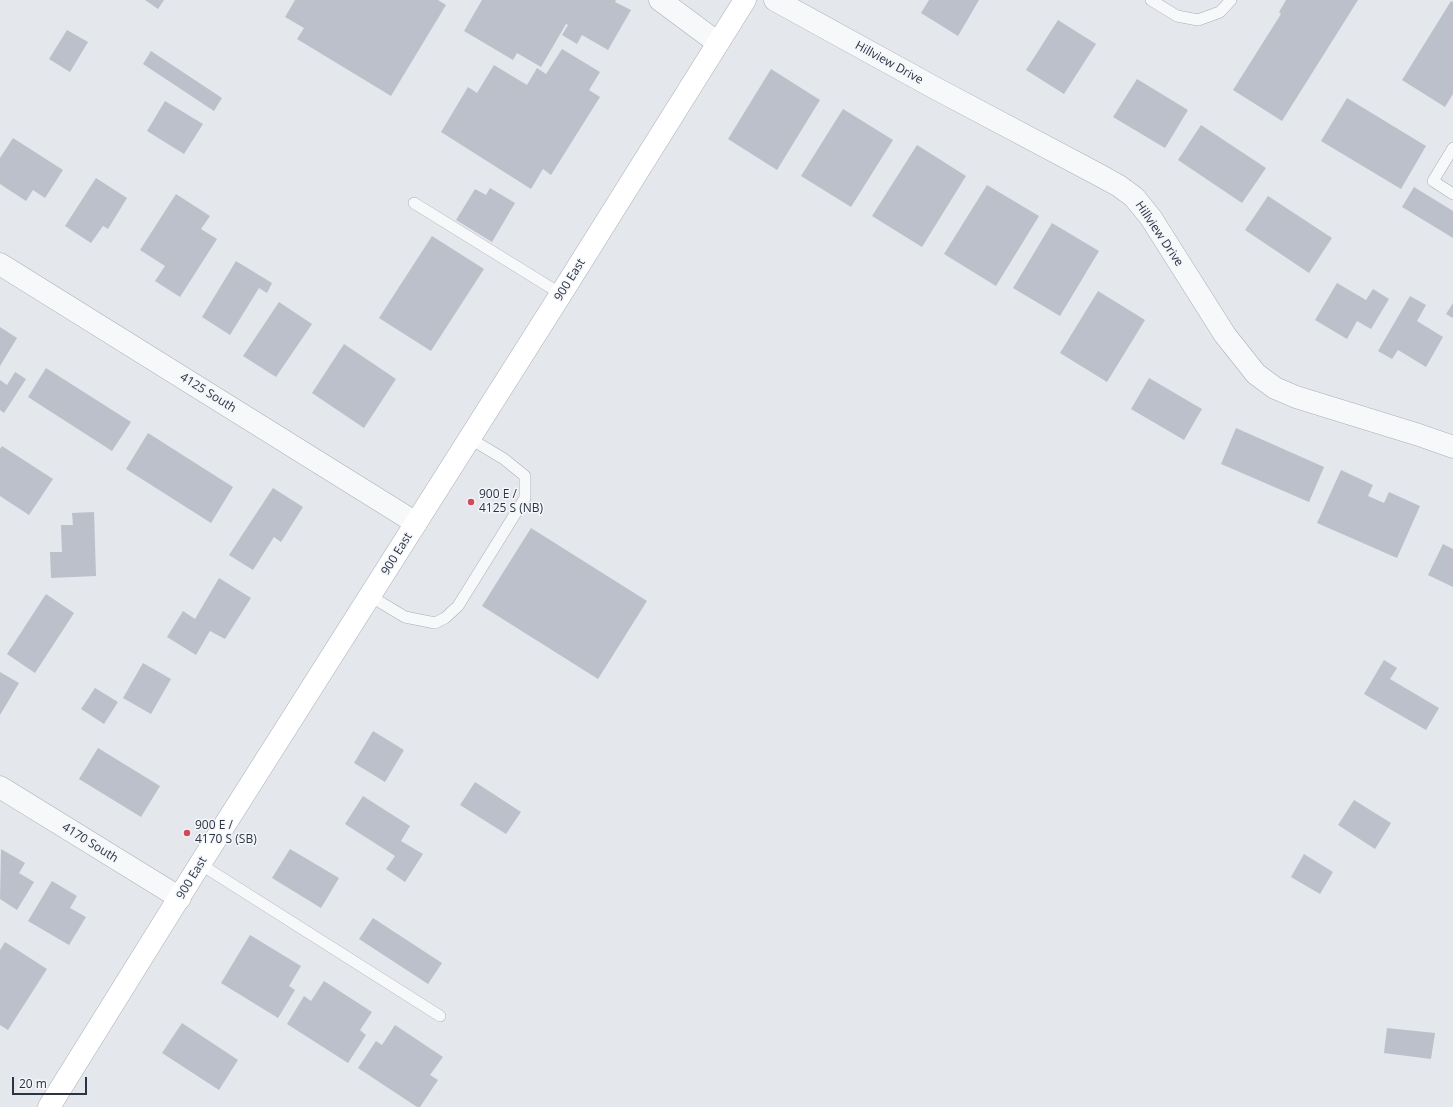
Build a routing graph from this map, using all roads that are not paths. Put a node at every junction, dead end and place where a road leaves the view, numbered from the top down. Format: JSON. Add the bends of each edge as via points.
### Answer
{"nodes":[{"id":1,"x":660,"y":0,"type":"edge"},
{"id":2,"x":745,"y":0,"type":"edge"},
{"id":3,"x":775,"y":0,"type":"edge"},
{"id":4,"x":1151,"y":0,"type":"edge"},
{"id":5,"x":1231,"y":0,"type":"edge"},
{"id":6,"x":718,"y":43,"type":"junction"},
{"id":7,"x":1453,"y":148,"type":"edge"},
{"id":8,"x":1453,"y":194,"type":"edge"},
{"id":9,"x":414,"y":203,"type":"dead end"},
{"id":10,"x":0,"y":264,"type":"edge"},
{"id":11,"x":561,"y":294,"type":"junction"},
{"id":12,"x":469,"y":438,"type":"junction"},
{"id":13,"x":1453,"y":447,"type":"edge"},
{"id":14,"x":416,"y":523,"type":"junction"},
{"id":15,"x":370,"y":596,"type":"junction"},
{"id":16,"x":0,"y":787,"type":"edge"},
{"id":17,"x":200,"y":864,"type":"junction"},
{"id":18,"x":180,"y":898,"type":"junction"},
{"id":19,"x":440,"y":1016,"type":"dead end"},
{"id":20,"x":49,"y":1107,"type":"edge"}],
"edges":[{"from":1,"to":6,"type":"street"},
{"from":2,"to":6,"type":"main road","name":"900 East"},
{"from":3,"to":13,"type":"street","name":"Hillview Drive","via":[[1101,176],[1134,197],[1151,218],[1225,335],[1256,374],[1275,388]]},
{"from":4,"to":5,"type":"lane","via":[[1177,16],[1198,20],[1220,12]]},
{"from":6,"to":11,"type":"main road","name":"900 East"},
{"from":7,"to":8,"type":"lane","via":[[1432,181]]},
{"from":9,"to":11,"type":"lane"},
{"from":10,"to":14,"type":"street","name":"4125 South"},
{"from":11,"to":12,"type":"main road","name":"900 East"},
{"from":12,"to":14,"type":"main road","name":"900 East"},
{"from":12,"to":15,"type":"lane","via":[[525,476],[525,498],[458,606],[435,623],[405,617]]},
{"from":14,"to":15,"type":"main road","name":"900 East"},
{"from":15,"to":17,"type":"main road","name":"900 East"},
{"from":16,"to":18,"type":"street","name":"4170 South"},
{"from":17,"to":18,"type":"main road","name":"900 East"},
{"from":17,"to":19,"type":"lane"},
{"from":18,"to":20,"type":"main road","name":"900 East"}]}
